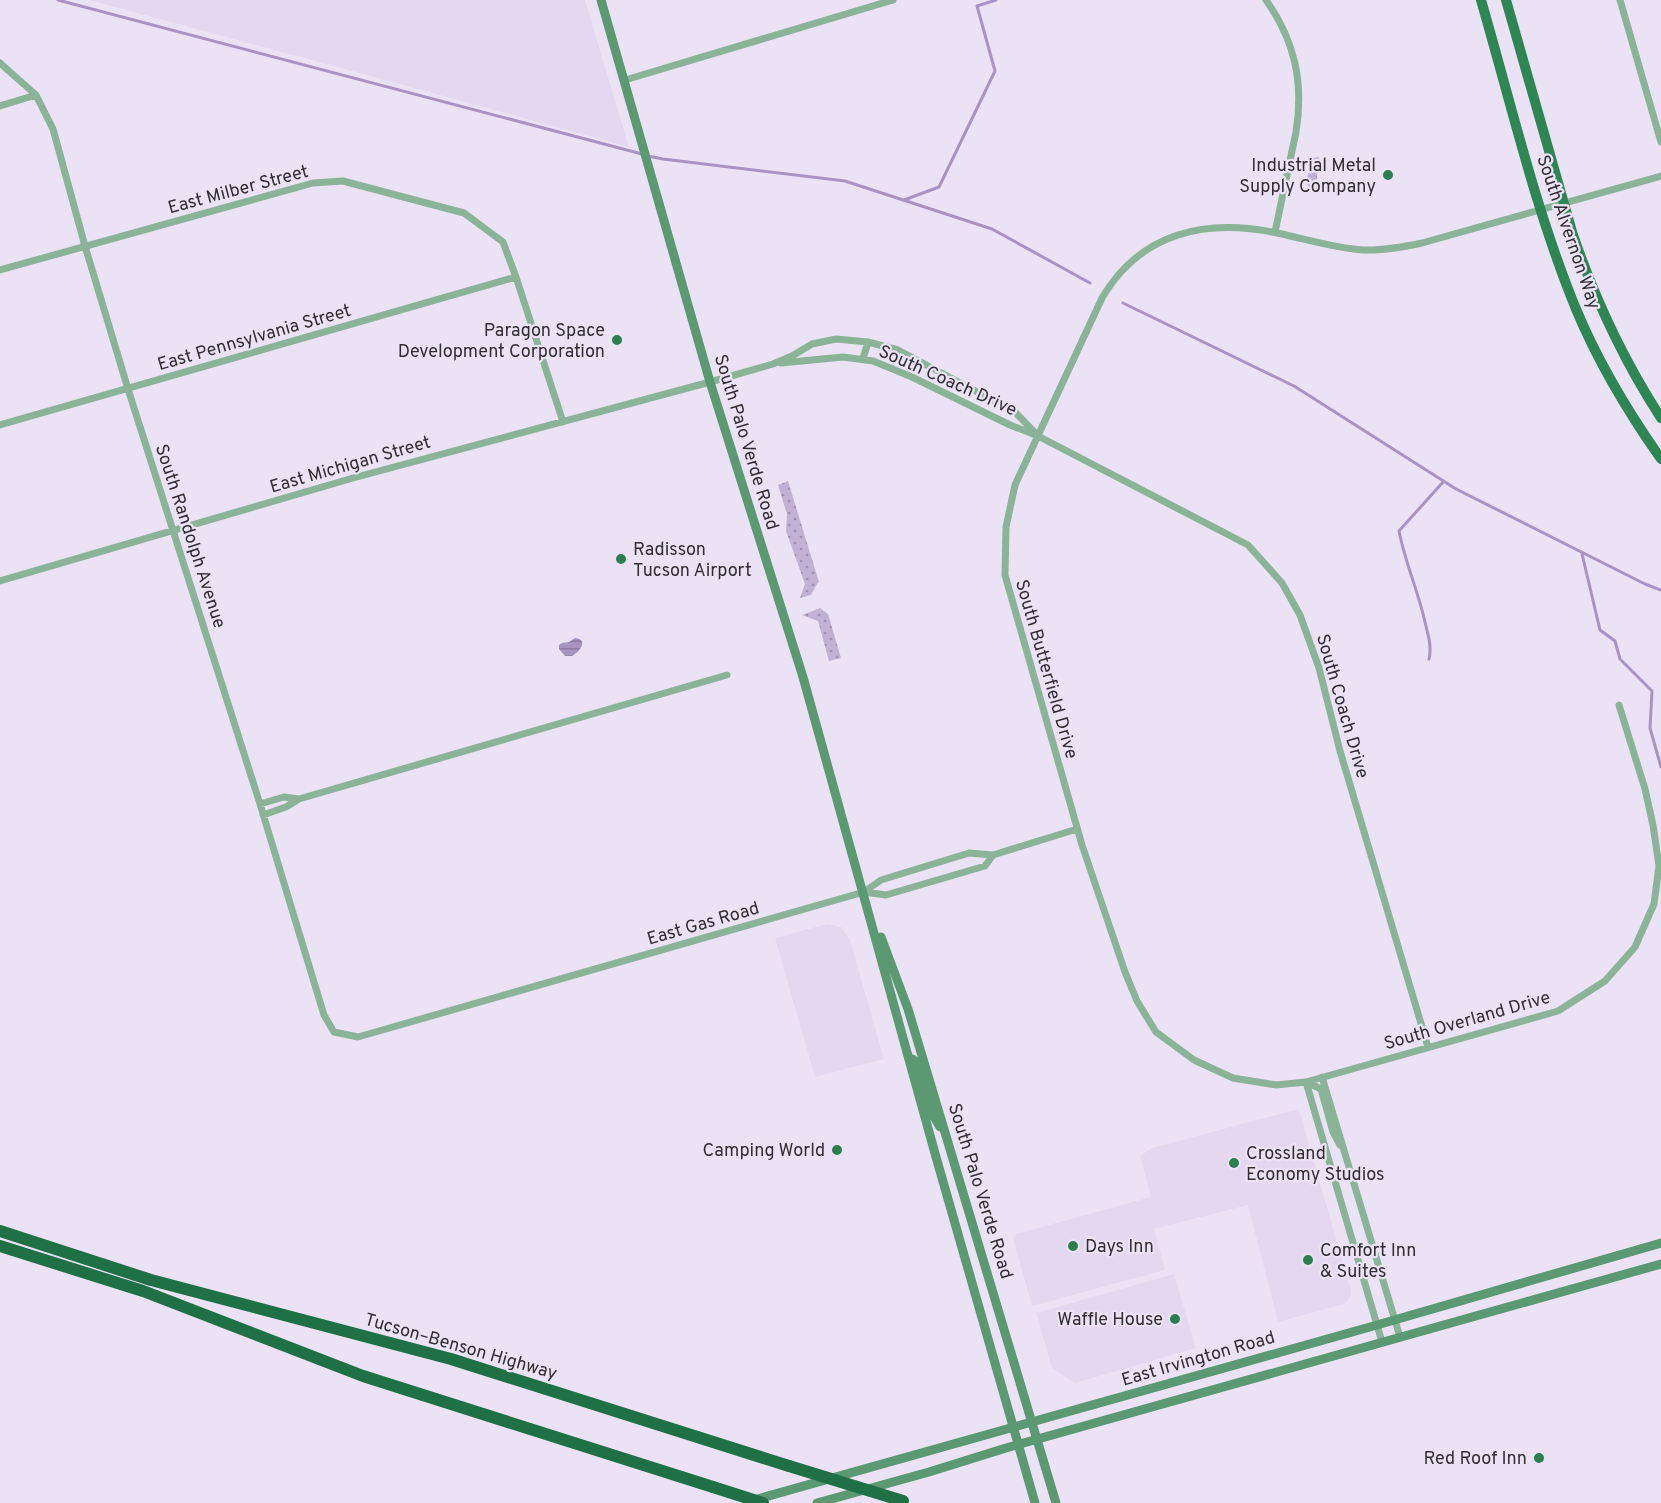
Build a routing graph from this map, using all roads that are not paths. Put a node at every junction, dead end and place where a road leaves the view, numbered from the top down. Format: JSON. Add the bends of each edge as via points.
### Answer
{"nodes":[{"id":1,"x":601,"y":0,"type":"edge"},
{"id":2,"x":893,"y":0,"type":"edge"},
{"id":3,"x":1266,"y":0,"type":"edge"},
{"id":4,"x":1481,"y":0,"type":"edge"},
{"id":5,"x":1506,"y":0,"type":"edge"},
{"id":6,"x":1620,"y":0,"type":"edge"},
{"id":7,"x":0,"y":63,"type":"edge"},
{"id":8,"x":625,"y":80,"type":"junction"},
{"id":9,"x":36,"y":95,"type":"junction"},
{"id":10,"x":0,"y":106,"type":"edge"},
{"id":11,"x":1661,"y":142,"type":"edge"},
{"id":12,"x":1661,"y":176,"type":"edge"},
{"id":13,"x":1564,"y":204,"type":"junction"},
{"id":14,"x":1541,"y":210,"type":"junction"},
{"id":15,"x":1275,"y":232,"type":"junction"},
{"id":16,"x":85,"y":246,"type":"junction"},
{"id":17,"x":0,"y":270,"type":"edge"},
{"id":18,"x":516,"y":276,"type":"junction"},
{"id":19,"x":868,"y":342,"type":"junction"},
{"id":20,"x":863,"y":359,"type":"junction"},
{"id":21,"x":773,"y":364,"type":"junction"},
{"id":22,"x":710,"y":382,"type":"junction"},
{"id":23,"x":128,"y":388,"type":"junction"},
{"id":24,"x":1661,"y":418,"type":"edge"},
{"id":25,"x":563,"y":422,"type":"junction"},
{"id":26,"x":0,"y":425,"type":"edge"},
{"id":27,"x":1038,"y":436,"type":"junction"},
{"id":28,"x":1661,"y":459,"type":"edge"},
{"id":29,"x":173,"y":530,"type":"junction"},
{"id":30,"x":0,"y":581,"type":"edge"},
{"id":31,"x":727,"y":675,"type":"dead end"},
{"id":32,"x":1619,"y":705,"type":"dead end"},
{"id":33,"x":299,"y":799,"type":"junction"},
{"id":34,"x":260,"y":804,"type":"junction"},
{"id":35,"x":263,"y":815,"type":"junction"},
{"id":36,"x":1657,"y":824,"type":"edge"},
{"id":37,"x":1077,"y":829,"type":"junction"},
{"id":38,"x":993,"y":855,"type":"junction"},
{"id":39,"x":864,"y":892,"type":"junction"},
{"id":40,"x":334,"y":1032,"type":"joint"},
{"id":41,"x":1428,"y":1047,"type":"junction"},
{"id":42,"x":909,"y":1058,"type":"junction"},
{"id":43,"x":1322,"y":1077,"type":"junction"},
{"id":44,"x":1306,"y":1082,"type":"junction"},
{"id":45,"x":948,"y":1142,"type":"junction"},
{"id":46,"x":1346,"y":1154,"type":"junction"},
{"id":47,"x":0,"y":1231,"type":"edge"},
{"id":48,"x":1661,"y":1243,"type":"edge"},
{"id":49,"x":0,"y":1246,"type":"edge"},
{"id":50,"x":1661,"y":1264,"type":"edge"},
{"id":51,"x":1395,"y":1320,"type":"junction"},
{"id":52,"x":1377,"y":1325,"type":"junction"},
{"id":53,"x":1400,"y":1337,"type":"junction"},
{"id":54,"x":1382,"y":1342,"type":"junction"},
{"id":55,"x":1033,"y":1421,"type":"junction"},
{"id":56,"x":1012,"y":1427,"type":"junction"},
{"id":57,"x":1038,"y":1439,"type":"junction"},
{"id":58,"x":1018,"y":1445,"type":"junction"},
{"id":59,"x":711,"y":1488,"type":"junction"},
{"id":60,"x":906,"y":1502,"type":"edge"},
{"id":61,"x":743,"y":1503,"type":"edge"},
{"id":62,"x":750,"y":1503,"type":"edge"},
{"id":63,"x":763,"y":1503,"type":"edge"},
{"id":64,"x":817,"y":1503,"type":"edge"},
{"id":65,"x":1035,"y":1503,"type":"edge"},
{"id":66,"x":1056,"y":1503,"type":"edge"}],
"edges":[{"from":1,"to":8,"type":"main road","name":"South Palo Verde Road"},
{"from":2,"to":8,"type":"street"},
{"from":3,"to":15,"type":"street","via":[[1291,46],[1299,83],[1299,116]]},
{"from":4,"to":14,"type":"main road","name":"South Alvernon Way"},
{"from":5,"to":13,"type":"main road","name":"South Alvernon Way"},
{"from":6,"to":11,"type":"street"},
{"from":7,"to":9,"type":"street","name":"South Randolph Avenue"},
{"from":8,"to":22,"type":"main road","name":"South Palo Verde Road"},
{"from":9,"to":10,"type":"street"},
{"from":9,"to":16,"type":"street","name":"South Randolph Avenue","via":[[53,129]]},
{"from":12,"to":13,"type":"street"},
{"from":13,"to":14,"type":"street"},
{"from":13,"to":24,"type":"main road","name":"South Alvernon Way","via":[[1612,331]]},
{"from":14,"to":15,"type":"street","via":[[1382,250],[1342,247]]},
{"from":14,"to":28,"type":"main road","name":"South Alvernon Way","via":[[1589,337],[1622,399]]},
{"from":15,"to":27,"type":"street","name":"South Butterfield Drive","via":[[1238,227],[1198,229],[1167,239],[1138,256],[1102,298]]},
{"from":16,"to":17,"type":"street","name":"East Milber Street"},
{"from":16,"to":18,"type":"street","name":"East Milber Street","via":[[313,183],[343,181],[464,213],[502,242]]},
{"from":16,"to":23,"type":"street","name":"South Randolph Avenue"},
{"from":18,"to":23,"type":"street","name":"East Pennsylvania Street"},
{"from":18,"to":25,"type":"street","name":"East Milber Street"},
{"from":19,"to":20,"type":"street"},
{"from":19,"to":21,"type":"street","name":"South Coach Drive","via":[[836,339],[812,344]]},
{"from":19,"to":27,"type":"street","name":"South Coach Drive","via":[[898,350],[1015,412]]},
{"from":20,"to":21,"type":"street","name":"South Coach Drive","via":[[843,357]]},
{"from":20,"to":27,"type":"street","name":"South Coach Drive","via":[[912,377]]},
{"from":21,"to":22,"type":"street","name":"South Coach Drive"},
{"from":22,"to":25,"type":"street","name":"East Michigan Street"},
{"from":22,"to":39,"type":"main road","name":"South Palo Verde Road","via":[[803,677]]},
{"from":23,"to":26,"type":"street","name":"East Pennsylvania Street"},
{"from":23,"to":29,"type":"street","name":"South Randolph Avenue"},
{"from":25,"to":29,"type":"street","name":"East Michigan Street"},
{"from":27,"to":37,"type":"street","name":"South Butterfield Drive","via":[[1015,485],[1006,527],[1005,575]]},
{"from":27,"to":41,"type":"street","name":"South Coach Drive","via":[[1248,546],[1282,583],[1300,615],[1320,668],[1340,751]]},
{"from":29,"to":30,"type":"street","name":"East Michigan Street"},
{"from":29,"to":34,"type":"street","name":"South Randolph Avenue"},
{"from":31,"to":33,"type":"street"},
{"from":32,"to":36,"type":"street","name":"South Overland Drive"},
{"from":33,"to":34,"type":"street"},
{"from":33,"to":35,"type":"street"},
{"from":34,"to":35,"type":"street","name":"South Randolph Avenue"},
{"from":35,"to":40,"type":"street","name":"South Randolph Avenue","via":[[324,1015]]},
{"from":36,"to":41,"type":"street","name":"South Overland Drive","via":[[1659,866],[1654,904],[1635,947],[1605,981],[1558,1011]]},
{"from":37,"to":38,"type":"street","name":"East Gas Road"},
{"from":37,"to":44,"type":"street","name":"South Butterfield Drive","via":[[1125,972],[1156,1032],[1194,1060],[1233,1078],[1276,1085]]},
{"from":38,"to":39,"type":"street","name":"East Gas Road","via":[[969,853],[881,880]]},
{"from":38,"to":39,"type":"street","via":[[985,866],[886,896]]},
{"from":39,"to":40,"type":"street","name":"East Gas Road","via":[[358,1037]]},
{"from":39,"to":42,"type":"main road","name":"South Palo Verde Road"},
{"from":39,"to":45,"type":"main road","name":"South Palo Verde Road","via":[[908,1009]]},
{"from":41,"to":43,"type":"street","name":"South Overland Drive"},
{"from":42,"to":45,"type":"main road","via":[[918,1066],[933,1114]]},
{"from":42,"to":56,"type":"main road","name":"South Palo Verde Road"},
{"from":43,"to":44,"type":"street","name":"South Butterfield Drive"},
{"from":43,"to":46,"type":"street"},
{"from":44,"to":46,"type":"street","via":[[1320,1089],[1333,1132]]},
{"from":44,"to":52,"type":"street"},
{"from":45,"to":55,"type":"main road","name":"South Palo Verde Road"},
{"from":46,"to":51,"type":"street"},
{"from":47,"to":60,"type":"highway","name":"Tucson–Benson Highway","bridge":true,"via":[[151,1280],[451,1359]]},
{"from":48,"to":51,"type":"main road","name":"East Irvington Road"},
{"from":49,"to":59,"type":"highway","via":[[142,1291],[363,1376]]},
{"from":50,"to":53,"type":"main road","name":"East Irvington Road"},
{"from":51,"to":52,"type":"main road","name":"East Irvington Road"},
{"from":51,"to":53,"type":"street"},
{"from":52,"to":54,"type":"street"},
{"from":52,"to":55,"type":"main road","name":"East Irvington Road"},
{"from":53,"to":54,"type":"main road","name":"East Irvington Road"},
{"from":54,"to":57,"type":"main road","name":"East Irvington Road"},
{"from":55,"to":56,"type":"main road","name":"East Irvington Road"},
{"from":55,"to":57,"type":"main road","name":"South Palo Verde Road"},
{"from":56,"to":58,"type":"main road","name":"South Palo Verde Road"},
{"from":56,"to":61,"type":"main road","name":"East Irvington Road"},
{"from":57,"to":58,"type":"main road","name":"East Irvington Road"},
{"from":57,"to":66,"type":"main road","name":"South Palo Verde Road"},
{"from":58,"to":64,"type":"main road","name":"East Irvington Road"},
{"from":58,"to":65,"type":"main road","name":"South Palo Verde Road"},
{"from":59,"to":62,"type":"highway","bridge":true},
{"from":59,"to":63,"type":"highway","bridge":true}]}
